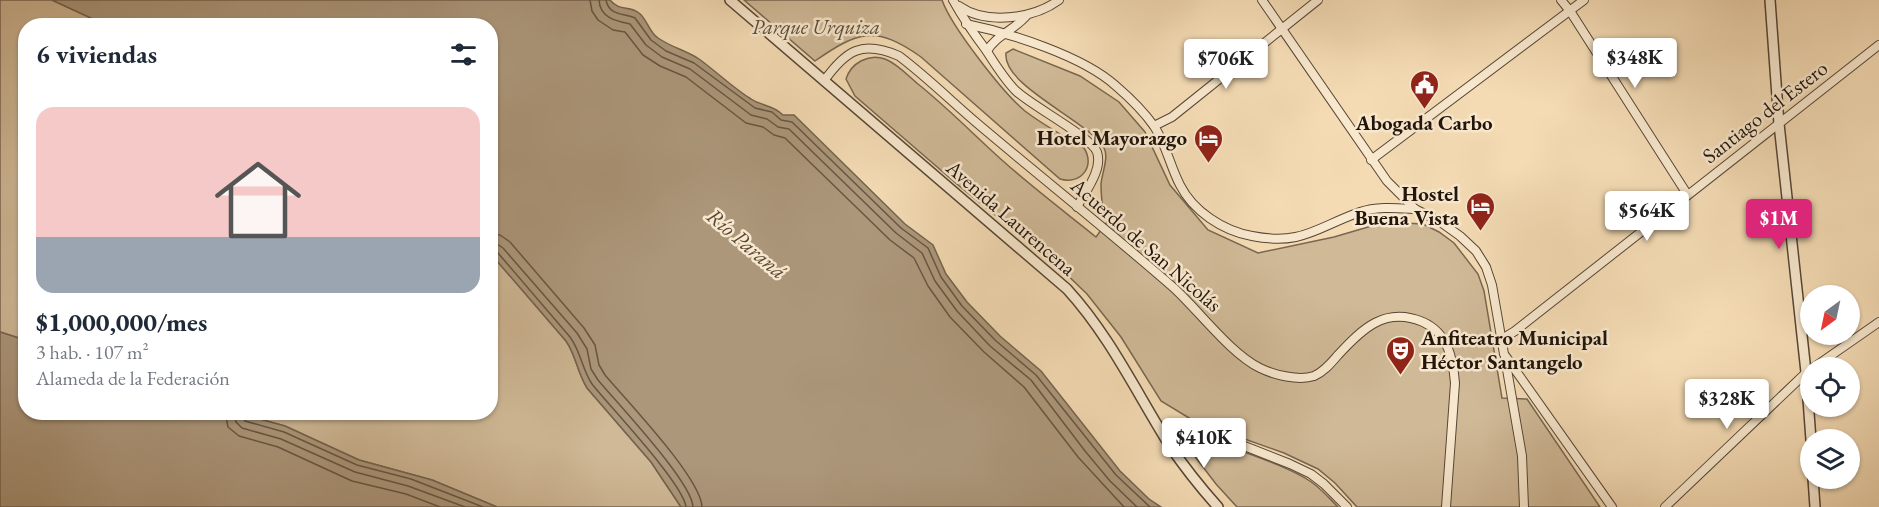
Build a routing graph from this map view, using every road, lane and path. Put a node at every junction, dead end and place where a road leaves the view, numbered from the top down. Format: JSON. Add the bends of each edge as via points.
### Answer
{"nodes":[{"id":1,"x":730,"y":0,"type":"edge"},
{"id":2,"x":1059,"y":0,"type":"edge"},
{"id":3,"x":1262,"y":0,"type":"edge"},
{"id":4,"x":1318,"y":0,"type":"edge"},
{"id":5,"x":1561,"y":0,"type":"edge"},
{"id":6,"x":1584,"y":0,"type":"edge"},
{"id":7,"x":1770,"y":0,"type":"edge"},
{"id":8,"x":954,"y":2,"type":"edge"},
{"id":9,"x":1570,"y":10,"type":"junction"},
{"id":10,"x":1027,"y":15,"type":"junction"},
{"id":11,"x":966,"y":24,"type":"junction"},
{"id":12,"x":1283,"y":28,"type":"junction"},
{"id":13,"x":1007,"y":33,"type":"junction"},
{"id":14,"x":1879,"y":45,"type":"edge"},
{"id":15,"x":987,"y":51,"type":"junction"},
{"id":16,"x":824,"y":81,"type":"junction"},
{"id":17,"x":1779,"y":124,"type":"junction"},
{"id":18,"x":1154,"y":126,"type":"junction"},
{"id":19,"x":1371,"y":160,"type":"junction"},
{"id":20,"x":1688,"y":194,"type":"junction"},
{"id":21,"x":1077,"y":207,"type":"junction"},
{"id":22,"x":1415,"y":209,"type":"junction"},
{"id":23,"x":1879,"y":322,"type":"edge"},
{"id":24,"x":1502,"y":339,"type":"junction"},
{"id":25,"x":1504,"y":354,"type":"junction"},
{"id":26,"x":1808,"y":357,"type":"edge"},
{"id":27,"x":1829,"y":357,"type":"edge"},
{"id":28,"x":1800,"y":379,"type":"edge"},
{"id":29,"x":1168,"y":442,"type":"junction"},
{"id":30,"x":1814,"y":489,"type":"edge"},
{"id":31,"x":1218,"y":507,"type":"edge"},
{"id":32,"x":1347,"y":507,"type":"edge"},
{"id":33,"x":1446,"y":507,"type":"edge"},
{"id":34,"x":1524,"y":507,"type":"edge"},
{"id":35,"x":1612,"y":507,"type":"edge"},
{"id":36,"x":1665,"y":507,"type":"edge"},
{"id":37,"x":1815,"y":507,"type":"edge"}],
"edges":[{"from":1,"to":16,"type":"street","name":"Avenida Laurencena"},
{"from":2,"to":10,"type":"street"},
{"from":3,"to":12,"type":"street"},
{"from":4,"to":12,"type":"street"},
{"from":5,"to":9,"type":"street"},
{"from":6,"to":9,"type":"street"},
{"from":7,"to":17,"type":"street"},
{"from":8,"to":10,"type":"street","via":[[974,14]]},
{"from":8,"to":11,"type":"street"},
{"from":9,"to":19,"type":"street"},
{"from":9,"to":20,"type":"street"},
{"from":10,"to":13,"type":"street"},
{"from":11,"to":13,"type":"street"},
{"from":11,"to":15,"type":"street"},
{"from":12,"to":18,"type":"street","via":[[1172,117]]},
{"from":12,"to":19,"type":"street"},
{"from":13,"to":15,"type":"street"},
{"from":13,"to":18,"type":"street","via":[[1090,68],[1115,84]]},
{"from":14,"to":17,"type":"street","name":"Santiago del Estero"},
{"from":15,"to":21,"type":"street","via":[[1016,91],[1092,144],[1097,153],[1096,172]]},
{"from":16,"to":21,"type":"street","name":"Acuerdo de San Nicolás","via":[[846,56],[859,49],[870,47],[899,56]]},
{"from":16,"to":29,"type":"street","name":"Avenida Laurencena","via":[[1067,289],[1108,341]]},
{"from":17,"to":20,"type":"street","name":"Santiago del Estero"},
{"from":17,"to":26,"type":"street"},
{"from":18,"to":22,"type":"street","via":[[1187,197],[1216,222],[1248,236],[1294,238],[1362,212]]},
{"from":19,"to":22,"type":"street"},
{"from":20,"to":24,"type":"street","name":"Santiago del Estero"},
{"from":21,"to":33,"type":"street","name":"Acuerdo de San Nicolás","via":[[1261,369],[1302,378],[1314,376],[1374,321],[1417,320],[1429,325],[1440,335],[1452,357],[1455,383]]},
{"from":22,"to":24,"type":"street","via":[[1439,221],[1476,251],[1492,285]]},
{"from":23,"to":27,"type":"street"},
{"from":24,"to":25,"type":"street"},
{"from":25,"to":34,"type":"street","via":[[1522,456]]},
{"from":25,"to":35,"type":"street"},
{"from":28,"to":36,"type":"street"},
{"from":29,"to":31,"type":"street","name":"Avenida Laurencena"},
{"from":29,"to":32,"type":"street","via":[[1189,430],[1201,429],[1311,474]]},
{"from":30,"to":37,"type":"street"}]}
